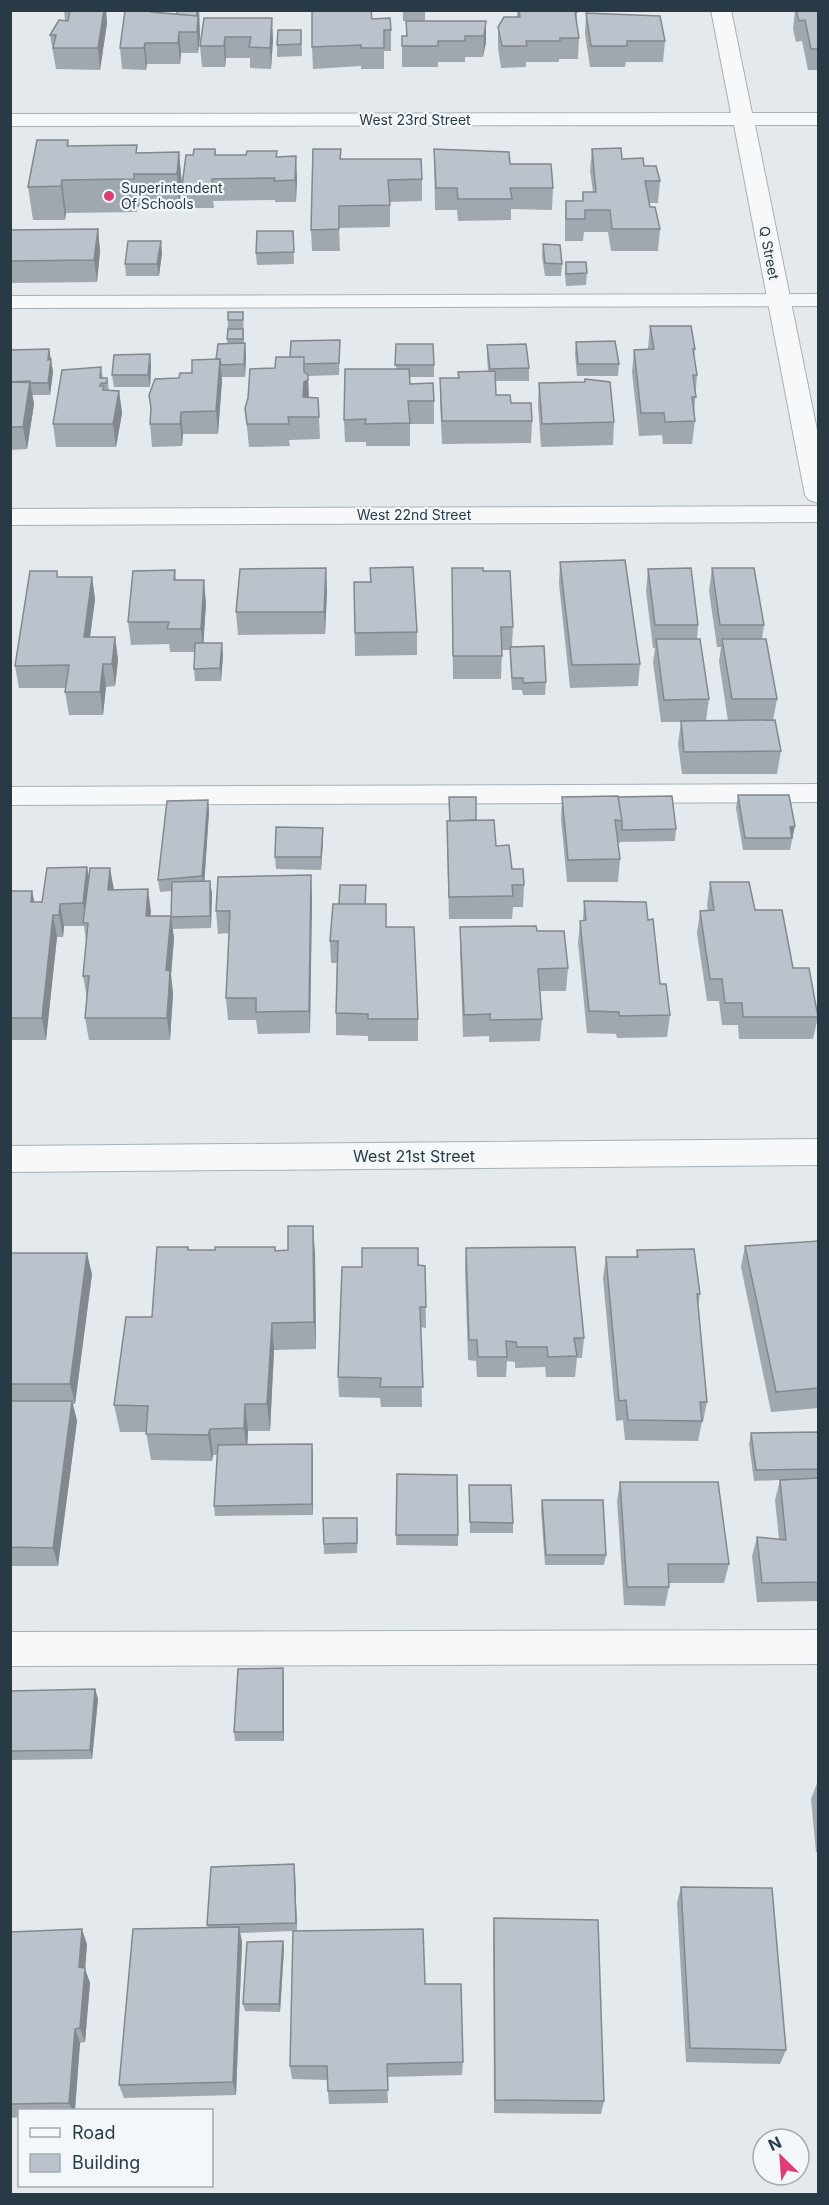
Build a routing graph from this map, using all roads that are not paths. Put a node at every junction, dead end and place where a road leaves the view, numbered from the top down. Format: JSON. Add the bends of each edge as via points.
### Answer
{"nodes":[{"id":1,"x":721,"y":10,"type":"edge"},
{"id":2,"x":742,"y":119,"type":"junction"},
{"id":3,"x":819,"y":119,"type":"edge"},
{"id":4,"x":10,"y":120,"type":"edge"},
{"id":5,"x":779,"y":300,"type":"junction"},
{"id":6,"x":819,"y":300,"type":"edge"},
{"id":7,"x":10,"y":302,"type":"edge"},
{"id":8,"x":819,"y":495,"type":"edge"},
{"id":9,"x":819,"y":514,"type":"edge"},
{"id":10,"x":10,"y":517,"type":"edge"},
{"id":11,"x":819,"y":793,"type":"edge"},
{"id":12,"x":10,"y":796,"type":"edge"},
{"id":13,"x":819,"y":1152,"type":"edge"},
{"id":14,"x":10,"y":1159,"type":"edge"},
{"id":15,"x":819,"y":1647,"type":"edge"},
{"id":16,"x":10,"y":1649,"type":"edge"}],
"edges":[{"from":1,"to":2,"type":"street","name":"Q Street"},
{"from":2,"to":3,"type":"street","name":"West 23rd Street"},
{"from":2,"to":4,"type":"street","name":"West 23rd Street"},
{"from":2,"to":5,"type":"street","name":"Q Street"},
{"from":5,"to":6,"type":"lane"},
{"from":5,"to":7,"type":"lane"},
{"from":5,"to":8,"type":"street","name":"Q Street"},
{"from":9,"to":10,"type":"street","name":"West 22nd Street"},
{"from":11,"to":12,"type":"lane"},
{"from":13,"to":14,"type":"street","name":"West 21st Street"},
{"from":15,"to":16,"type":"lane"}]}
